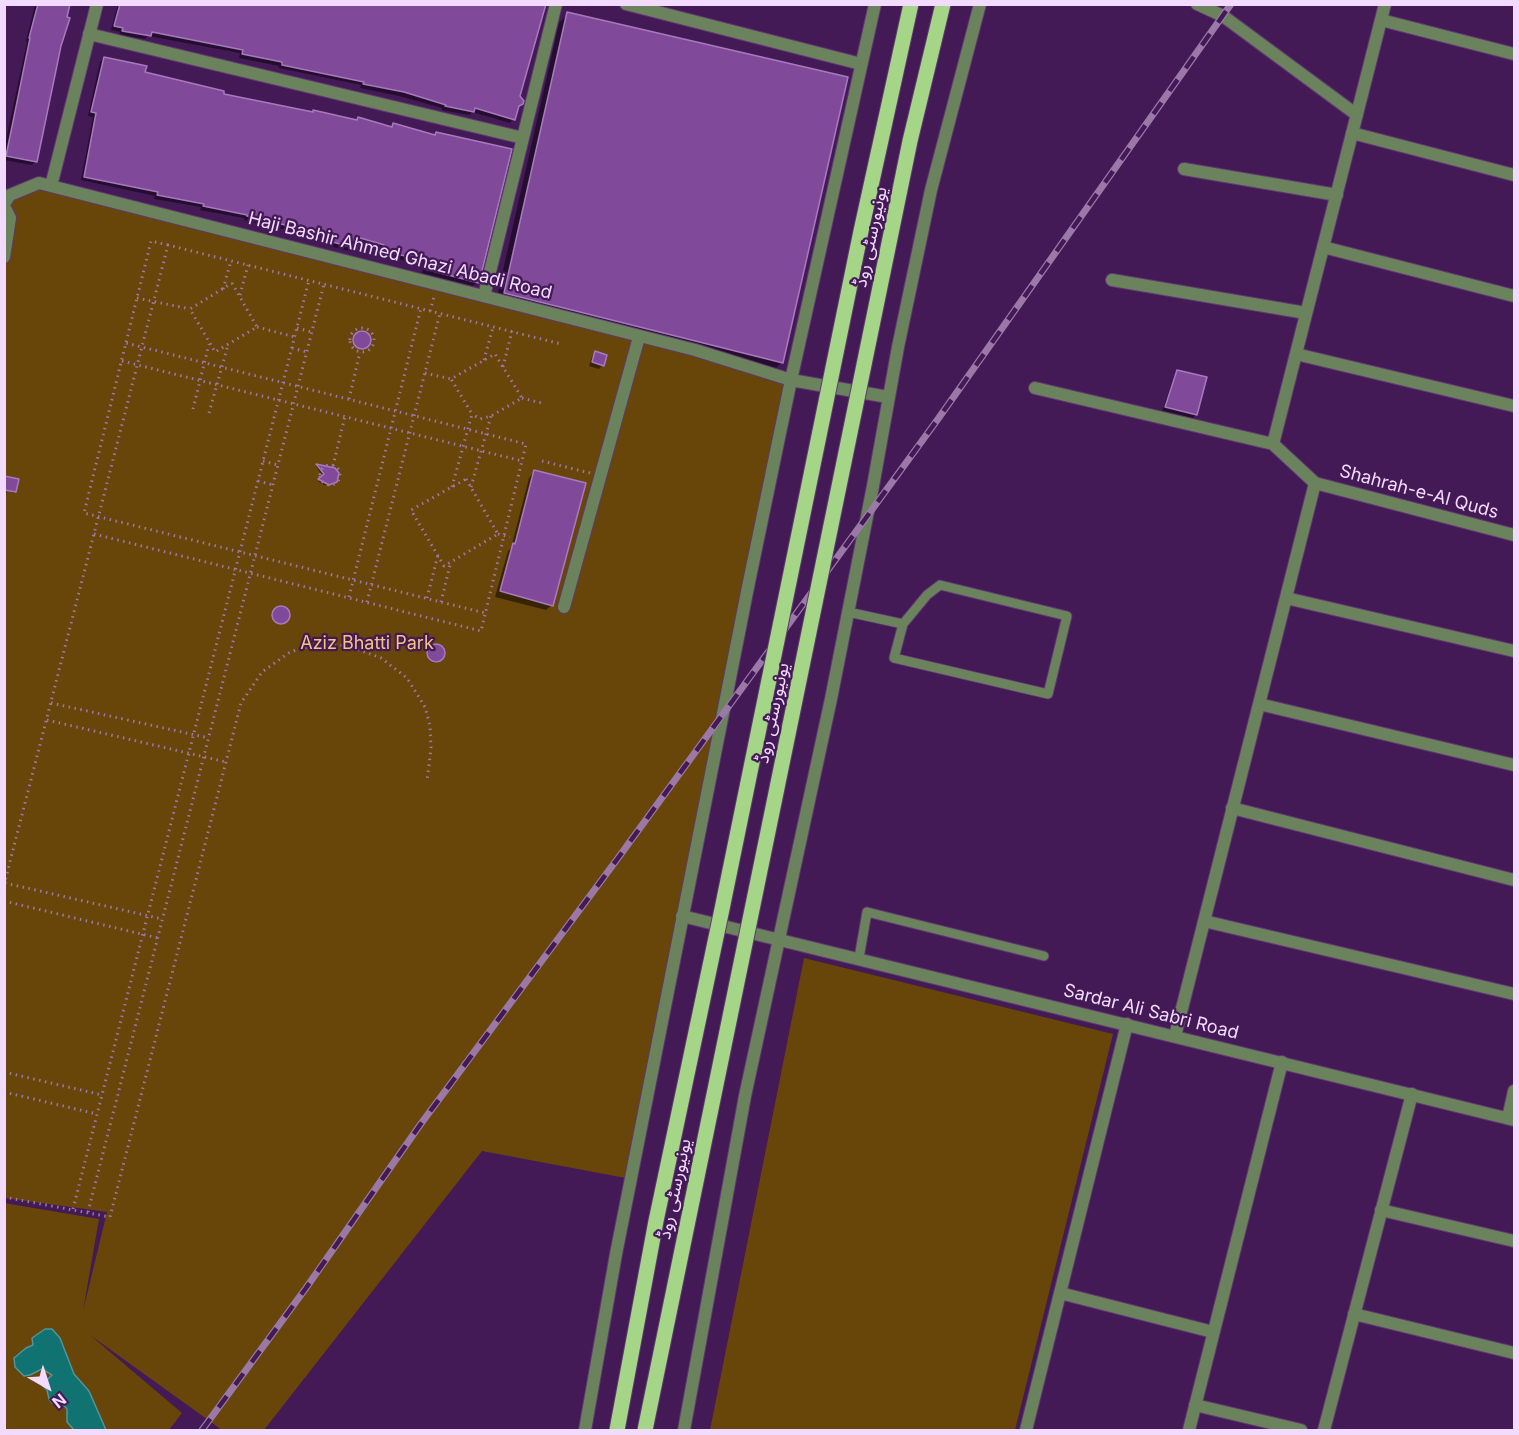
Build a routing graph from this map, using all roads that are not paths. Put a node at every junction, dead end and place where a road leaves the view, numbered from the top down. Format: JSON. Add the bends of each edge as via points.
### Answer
{"nodes":[{"id":1,"x":97,"y":4,"type":"edge"},
{"id":2,"x":556,"y":4,"type":"edge"},
{"id":3,"x":626,"y":4,"type":"edge"},
{"id":4,"x":875,"y":4,"type":"edge"},
{"id":5,"x":911,"y":4,"type":"edge"},
{"id":6,"x":944,"y":4,"type":"edge"},
{"id":7,"x":980,"y":4,"type":"edge"},
{"id":8,"x":1197,"y":4,"type":"edge"},
{"id":9,"x":1385,"y":4,"type":"edge"},
{"id":10,"x":1381,"y":20,"type":"junction"},
{"id":11,"x":89,"y":34,"type":"junction"},
{"id":12,"x":1515,"y":54,"type":"edge"},
{"id":13,"x":861,"y":63,"type":"junction"},
{"id":14,"x":1357,"y":115,"type":"junction"},
{"id":15,"x":1352,"y":133,"type":"junction"},
{"id":16,"x":523,"y":138,"type":"junction"},
{"id":17,"x":1184,"y":169,"type":"dead end"},
{"id":18,"x":1515,"y":175,"type":"edge"},
{"id":19,"x":51,"y":186,"type":"junction"},
{"id":20,"x":1336,"y":195,"type":"junction"},
{"id":21,"x":6,"y":199,"type":"edge"},
{"id":22,"x":1323,"y":247,"type":"junction"},
{"id":23,"x":4,"y":257,"type":"edge"},
{"id":24,"x":1112,"y":280,"type":"dead end"},
{"id":25,"x":484,"y":296,"type":"junction"},
{"id":26,"x":1515,"y":296,"type":"edge"},
{"id":27,"x":1306,"y":313,"type":"junction"},
{"id":28,"x":639,"y":337,"type":"junction"},
{"id":29,"x":1296,"y":354,"type":"junction"},
{"id":30,"x":791,"y":380,"type":"junction"},
{"id":31,"x":1035,"y":388,"type":"dead end"},
{"id":32,"x":888,"y":397,"type":"junction"},
{"id":33,"x":1515,"y":406,"type":"edge"},
{"id":34,"x":1273,"y":444,"type":"junction"},
{"id":35,"x":1315,"y":483,"type":"junction"},
{"id":36,"x":1515,"y":535,"type":"edge"},
{"id":37,"x":1286,"y":598,"type":"junction"},
{"id":38,"x":564,"y":607,"type":"dead end"},
{"id":39,"x":848,"y":612,"type":"junction"},
{"id":40,"x":903,"y":624,"type":"junction"},
{"id":41,"x":1515,"y":651,"type":"edge"},
{"id":42,"x":1259,"y":704,"type":"junction"},
{"id":43,"x":1515,"y":765,"type":"edge"},
{"id":44,"x":1232,"y":808,"type":"junction"},
{"id":45,"x":1515,"y":880,"type":"edge"},
{"id":46,"x":682,"y":916,"type":"junction"},
{"id":47,"x":1204,"y":921,"type":"junction"},
{"id":48,"x":779,"y":939,"type":"junction"},
{"id":49,"x":1044,"y":956,"type":"dead end"},
{"id":50,"x":859,"y":958,"type":"junction"},
{"id":51,"x":1515,"y":994,"type":"edge"},
{"id":52,"x":1127,"y":1024,"type":"junction"},
{"id":53,"x":1176,"y":1036,"type":"junction"},
{"id":54,"x":1282,"y":1062,"type":"junction"},
{"id":55,"x":1515,"y":1091,"type":"edge"},
{"id":56,"x":1412,"y":1094,"type":"junction"},
{"id":57,"x":1511,"y":1119,"type":"edge"},
{"id":58,"x":1381,"y":1210,"type":"junction"},
{"id":59,"x":1515,"y":1240,"type":"edge"},
{"id":60,"x":1060,"y":1293,"type":"junction"},
{"id":61,"x":1354,"y":1314,"type":"junction"},
{"id":62,"x":1214,"y":1332,"type":"junction"},
{"id":63,"x":1515,"y":1353,"type":"edge"},
{"id":64,"x":1196,"y":1405,"type":"junction"},
{"id":65,"x":585,"y":1431,"type":"edge"},
{"id":66,"x":617,"y":1431,"type":"edge"},
{"id":67,"x":645,"y":1431,"type":"edge"},
{"id":68,"x":684,"y":1431,"type":"edge"},
{"id":69,"x":1026,"y":1431,"type":"edge"},
{"id":70,"x":1189,"y":1431,"type":"edge"},
{"id":71,"x":1301,"y":1431,"type":"edge"},
{"id":72,"x":1324,"y":1431,"type":"edge"}],
"edges":[{"from":1,"to":11,"type":"street"},
{"from":2,"to":16,"type":"street"},
{"from":3,"to":13,"type":"street"},
{"from":4,"to":13,"type":"street"},
{"from":5,"to":66,"type":"main road","name":"یونیورسٹی روڈ","bridge":true,"via":[[656,1221]]},
{"from":6,"to":67,"type":"main road","name":"یونیورسٹی روڈ","bridge":true,"via":[[910,141]]},
{"from":7,"to":32,"type":"street","via":[[931,190]]},
{"from":8,"to":14,"type":"street","via":[[1222,16]]},
{"from":9,"to":10,"type":"street"},
{"from":10,"to":12,"type":"street"},
{"from":10,"to":14,"type":"street"},
{"from":11,"to":16,"type":"street"},
{"from":11,"to":19,"type":"street"},
{"from":13,"to":30,"type":"street"},
{"from":14,"to":15,"type":"street"},
{"from":15,"to":18,"type":"street"},
{"from":15,"to":20,"type":"street"},
{"from":16,"to":25,"type":"street"},
{"from":17,"to":20,"type":"street"},
{"from":19,"to":21,"type":"street","name":"Haji Bashir Ahmed Ghazi Abadi Road","via":[[39,183]]},
{"from":19,"to":25,"type":"street","name":"Haji Bashir Ahmed Ghazi Abadi Road"},
{"from":20,"to":22,"type":"street"},
{"from":21,"to":23,"type":"street","name":"Haji Bashir Ahmed Ghazi Abadi Road","via":[[10,218]]},
{"from":22,"to":26,"type":"street"},
{"from":22,"to":27,"type":"street"},
{"from":24,"to":27,"type":"street"},
{"from":25,"to":28,"type":"street","name":"Haji Bashir Ahmed Ghazi Abadi Road"},
{"from":27,"to":29,"type":"street"},
{"from":28,"to":30,"type":"street","name":"Haji Bashir Ahmed Ghazi Abadi Road"},
{"from":28,"to":38,"type":"street"},
{"from":29,"to":33,"type":"street"},
{"from":29,"to":34,"type":"street"},
{"from":30,"to":32,"type":"street","name":"Haji Bashir Ahmed Ghazi Abadi Road"},
{"from":30,"to":46,"type":"street"},
{"from":31,"to":34,"type":"street"},
{"from":32,"to":39,"type":"street"},
{"from":34,"to":35,"type":"street"},
{"from":35,"to":36,"type":"street","name":"Shahrah-e-Al Quds"},
{"from":35,"to":37,"type":"street"},
{"from":37,"to":41,"type":"street"},
{"from":37,"to":42,"type":"street"},
{"from":39,"to":40,"type":"lane"},
{"from":39,"to":48,"type":"street"},
{"from":40,"to":40,"type":"lane","via":[[894,658],[1048,694],[1067,615],[940,585]]},
{"from":42,"to":43,"type":"street"},
{"from":42,"to":44,"type":"street"},
{"from":44,"to":45,"type":"street"},
{"from":44,"to":47,"type":"street"},
{"from":46,"to":48,"type":"street","name":"Sardar Ali Sabri Road"},
{"from":46,"to":65,"type":"street"},
{"from":47,"to":51,"type":"street"},
{"from":47,"to":53,"type":"street"},
{"from":48,"to":50,"type":"street","name":"Sardar Ali Sabri Road"},
{"from":48,"to":68,"type":"street","via":[[745,1096]]},
{"from":49,"to":50,"type":"lane","via":[[867,912]]},
{"from":50,"to":52,"type":"street","name":"Sardar Ali Sabri Road"},
{"from":52,"to":53,"type":"street","name":"Sardar Ali Sabri Road"},
{"from":52,"to":60,"type":"street"},
{"from":53,"to":54,"type":"street","name":"Sardar Ali Sabri Road"},
{"from":54,"to":56,"type":"street","name":"Sardar Ali Sabri Road"},
{"from":54,"to":62,"type":"street"},
{"from":55,"to":57,"type":"street"},
{"from":56,"to":57,"type":"street","name":"Sardar Ali Sabri Road"},
{"from":56,"to":58,"type":"street"},
{"from":58,"to":59,"type":"street"},
{"from":58,"to":61,"type":"street"},
{"from":60,"to":62,"type":"street"},
{"from":60,"to":69,"type":"street"},
{"from":61,"to":63,"type":"street"},
{"from":61,"to":72,"type":"street"},
{"from":62,"to":64,"type":"street"},
{"from":64,"to":70,"type":"street"},
{"from":64,"to":71,"type":"street"}]}
